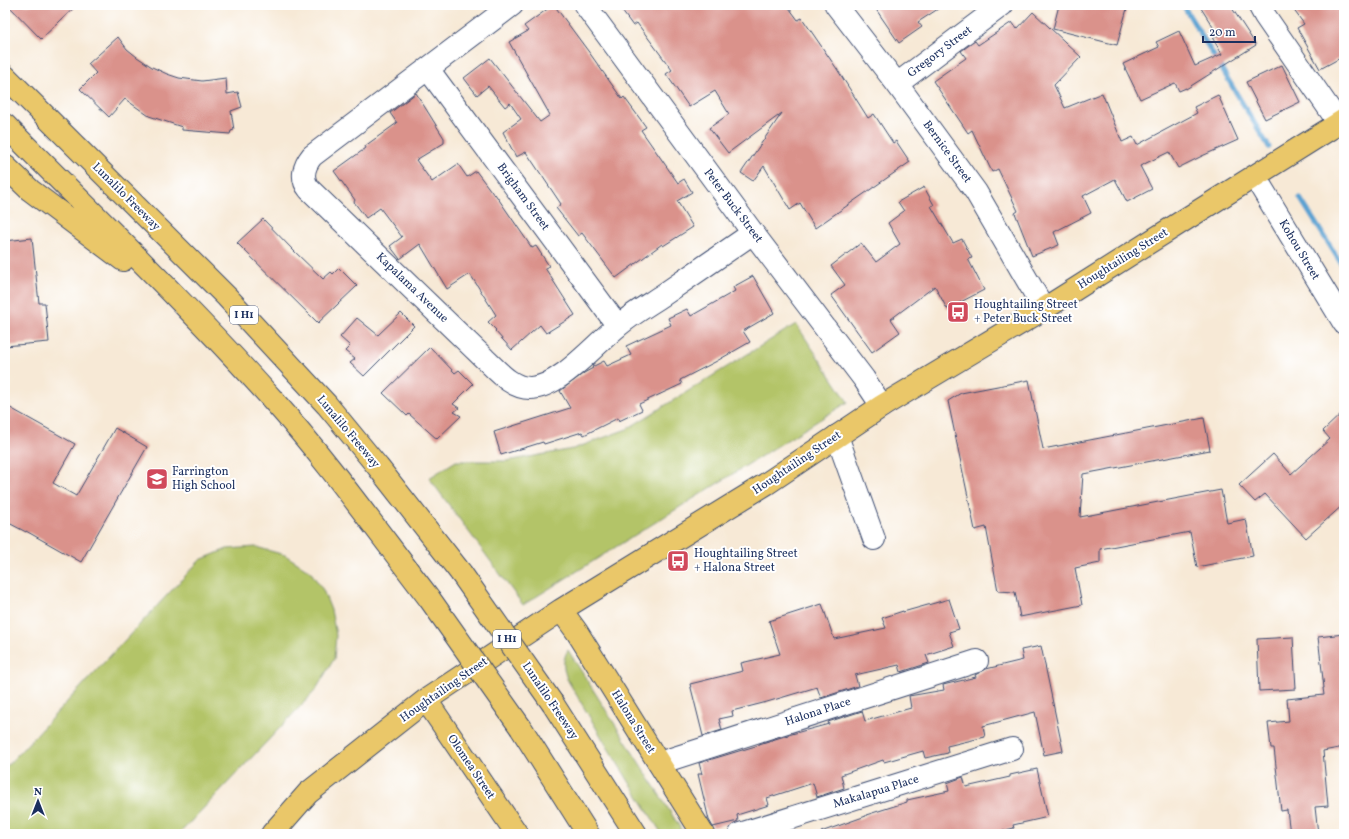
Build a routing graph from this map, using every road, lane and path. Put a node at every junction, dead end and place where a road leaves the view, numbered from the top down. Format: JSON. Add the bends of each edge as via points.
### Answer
{"nodes":[{"id":1,"x":512,"y":5,"type":"edge"},
{"id":2,"x":585,"y":5,"type":"edge"},
{"id":3,"x":836,"y":5,"type":"edge"},
{"id":4,"x":1002,"y":5,"type":"edge"},
{"id":5,"x":1259,"y":5,"type":"edge"},
{"id":6,"x":428,"y":69,"type":"junction"},
{"id":7,"x":5,"y":76,"type":"edge"},
{"id":8,"x":897,"y":84,"type":"junction"},
{"id":9,"x":1342,"y":122,"type":"edge"},
{"id":10,"x":5,"y":125,"type":"edge"},
{"id":11,"x":5,"y":166,"type":"edge"},
{"id":12,"x":1255,"y":177,"type":"junction"},
{"id":13,"x":753,"y":233,"type":"junction"},
{"id":14,"x":187,"y":307,"type":"junction"},
{"id":15,"x":1044,"y":309,"type":"junction"},
{"id":16,"x":1344,"y":323,"type":"edge"},
{"id":17,"x":618,"y":326,"type":"junction"},
{"id":18,"x":882,"y":406,"type":"junction"},
{"id":19,"x":837,"y":436,"type":"junction"},
{"id":20,"x":874,"y":539,"type":"dead end"},
{"id":21,"x":561,"y":610,"type":"junction"},
{"id":22,"x":977,"y":661,"type":"dead end"},
{"id":23,"x":426,"y":700,"type":"junction"},
{"id":24,"x":1012,"y":749,"type":"dead end"},
{"id":25,"x":659,"y":763,"type":"junction"},
{"id":26,"x":272,"y":834,"type":"edge"},
{"id":27,"x":517,"y":834,"type":"edge"},
{"id":28,"x":588,"y":834,"type":"edge"},
{"id":29,"x":636,"y":834,"type":"edge"},
{"id":30,"x":703,"y":834,"type":"edge"},
{"id":31,"x":740,"y":834,"type":"edge"}],
"edges":[{"from":1,"to":6,"type":"street","name":"Kapalama Avenue"},
{"from":2,"to":13,"type":"street","name":"Peter Buck Street"},
{"from":3,"to":8,"type":"street","name":"Bernice Street"},
{"from":4,"to":8,"type":"street","name":"Gregory Street"},
{"from":5,"to":9,"type":"street"},
{"from":6,"to":17,"type":"street","name":"Brigham Street"},
{"from":6,"to":17,"type":"street","name":"Kapalama Avenue","via":[[312,156],[304,171],[307,186],[485,359],[516,385],[530,388],[549,382],[576,364]]},
{"from":7,"to":29,"type":"main road","name":"Lunalilo Freeway","number":"I H1","bridge":true,"via":[[228,297],[327,405],[461,573],[553,704]]},
{"from":8,"to":15,"type":"street","name":"Bernice Street","via":[[976,192]]},
{"from":9,"to":12,"type":"main road","name":"Houghtailing Street"},
{"from":10,"to":14,"type":"main road"},
{"from":11,"to":14,"type":"main road","via":[[30,190]]},
{"from":12,"to":15,"type":"main road","name":"Houghtailing Street"},
{"from":12,"to":16,"type":"street","name":"Kohou Street"},
{"from":13,"to":17,"type":"street","name":"Kapalama Avenue"},
{"from":13,"to":18,"type":"street","name":"Peter Buck Street"},
{"from":14,"to":28,"type":"main road","bridge":true,"via":[[278,407],[334,474],[429,598],[521,728]]},
{"from":15,"to":18,"type":"main road","name":"Houghtailing Street"},
{"from":18,"to":19,"type":"main road","name":"Houghtailing Street"},
{"from":19,"to":20,"type":"street"},
{"from":19,"to":21,"type":"main road","name":"Houghtailing Street","via":[[766,484]]},
{"from":21,"to":23,"type":"main road","name":"Houghtailing Street"},
{"from":21,"to":25,"type":"main road","name":"Halona Street"},
{"from":22,"to":25,"type":"street","name":"Halona Place"},
{"from":23,"to":26,"type":"main road","name":"Houghtailing Street","via":[[308,793]]},
{"from":23,"to":27,"type":"main road","name":"Olomea Street"},
{"from":24,"to":31,"type":"street","name":"Makalapua Place"},
{"from":25,"to":30,"type":"main road","name":"Halona Street"}]}
